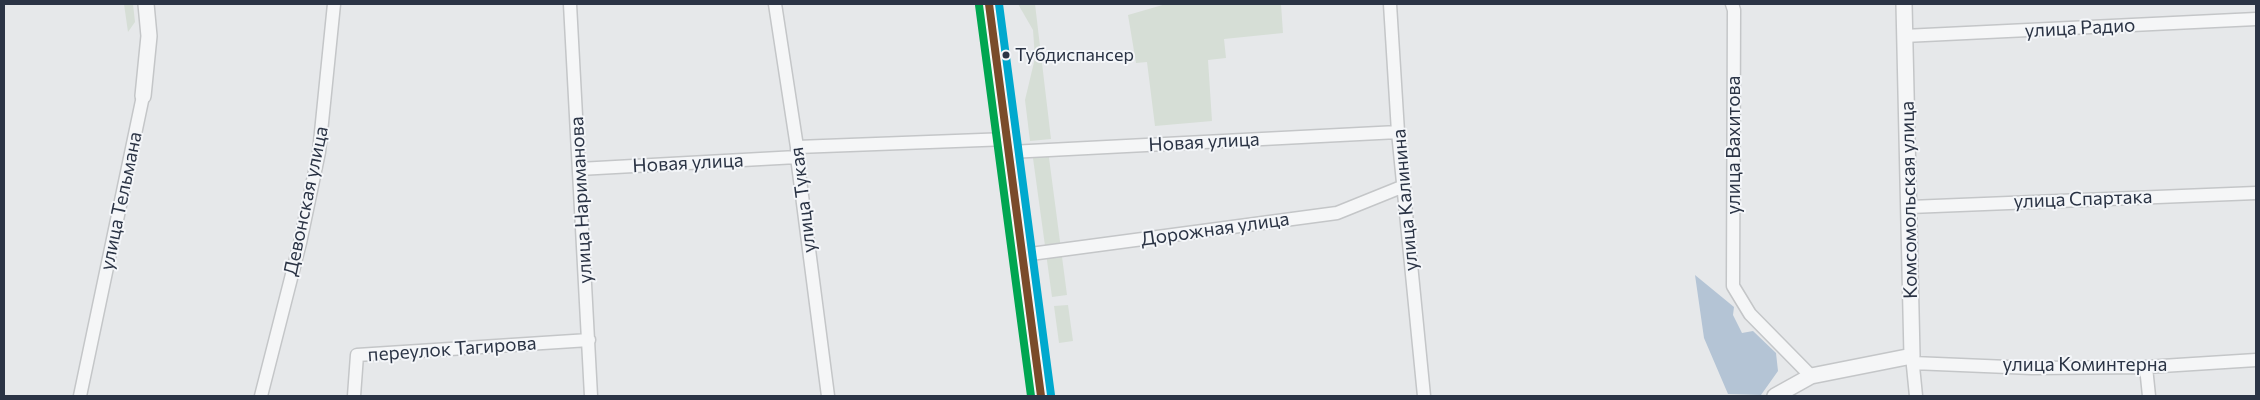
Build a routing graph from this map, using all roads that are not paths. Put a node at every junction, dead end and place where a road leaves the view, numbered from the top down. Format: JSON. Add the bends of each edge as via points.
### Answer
{"nodes":[{"id":1,"x":146,"y":4,"type":"edge"},
{"id":2,"x":334,"y":4,"type":"edge"},
{"id":3,"x":570,"y":4,"type":"edge"},
{"id":4,"x":775,"y":4,"type":"edge"},
{"id":5,"x":989,"y":4,"type":"edge"},
{"id":6,"x":1390,"y":4,"type":"edge"},
{"id":7,"x":1732,"y":4,"type":"edge"},
{"id":8,"x":1904,"y":4,"type":"edge"},
{"id":9,"x":2256,"y":19,"type":"edge"},
{"id":10,"x":1904,"y":36,"type":"junction"},
{"id":11,"x":143,"y":96,"type":"joint"},
{"id":12,"x":1398,"y":132,"type":"junction"},
{"id":13,"x":1009,"y":146,"type":"junction"},
{"id":14,"x":797,"y":152,"type":"junction"},
{"id":15,"x":579,"y":169,"type":"junction"},
{"id":16,"x":1404,"y":186,"type":"junction"},
{"id":17,"x":2256,"y":193,"type":"edge"},
{"id":18,"x":1910,"y":206,"type":"junction"},
{"id":19,"x":1023,"y":255,"type":"junction"},
{"id":20,"x":589,"y":340,"type":"junction"},
{"id":21,"x":1912,"y":359,"type":"junction"},
{"id":22,"x":2256,"y":360,"type":"edge"},
{"id":23,"x":2146,"y":367,"type":"junction"},
{"id":24,"x":1811,"y":376,"type":"junction"},
{"id":25,"x":80,"y":396,"type":"edge"},
{"id":26,"x":261,"y":396,"type":"edge"},
{"id":27,"x":354,"y":396,"type":"edge"},
{"id":28,"x":591,"y":396,"type":"edge"},
{"id":29,"x":828,"y":396,"type":"edge"},
{"id":30,"x":1042,"y":396,"type":"edge"},
{"id":31,"x":1424,"y":396,"type":"edge"},
{"id":32,"x":1775,"y":396,"type":"edge"},
{"id":33,"x":1916,"y":396,"type":"edge"},
{"id":34,"x":2149,"y":396,"type":"edge"}],
"edges":[{"from":1,"to":11,"type":"street","name":"улица Тельмана","via":[[149,36]]},
{"from":2,"to":26,"type":"street","name":"Девонская улица","via":[[320,152]]},
{"from":3,"to":15,"type":"street","name":"улица Нариманова"},
{"from":4,"to":14,"type":"street","name":"улица Тукая"},
{"from":5,"to":13,"type":"main road"},
{"from":6,"to":12,"type":"street","name":"улица Калинина"},
{"from":7,"to":24,"type":"street","name":"улица Вахитова","via":[[1733,286],[1750,314]]},
{"from":8,"to":10,"type":"street","name":"Комсомольская улица"},
{"from":9,"to":10,"type":"street","name":"улица Радио"},
{"from":10,"to":18,"type":"street","name":"Комсомольская улица"},
{"from":11,"to":25,"type":"street","name":"улица Тельмана"},
{"from":12,"to":13,"type":"street","name":"Новая улица"},
{"from":12,"to":16,"type":"street","name":"улица Калинина"},
{"from":13,"to":14,"type":"street","name":"Новая улица"},
{"from":13,"to":19,"type":"main road"},
{"from":14,"to":15,"type":"street","name":"Новая улица"},
{"from":14,"to":29,"type":"street","name":"улица Тукая"},
{"from":15,"to":20,"type":"street","name":"улица Нариманова"},
{"from":16,"to":19,"type":"street","name":"Дорожная улица","via":[[1337,213]]},
{"from":16,"to":31,"type":"street","name":"улица Калинина"},
{"from":17,"to":18,"type":"street","name":"улица Спартака"},
{"from":18,"to":21,"type":"street","name":"Комсомольская улица"},
{"from":19,"to":30,"type":"main road"},
{"from":20,"to":27,"type":"street","name":"переулок Тагирова","via":[[356,355]]},
{"from":20,"to":28,"type":"street","name":"улица Нариманова"},
{"from":21,"to":23,"type":"street","name":"улица Коминтерна","via":[[2032,368]]},
{"from":21,"to":24,"type":"street"},
{"from":21,"to":33,"type":"street","name":"Комсомольская улица"},
{"from":22,"to":23,"type":"street","name":"улица Коминтерна"},
{"from":23,"to":34,"type":"street"},
{"from":24,"to":32,"type":"street"}]}
